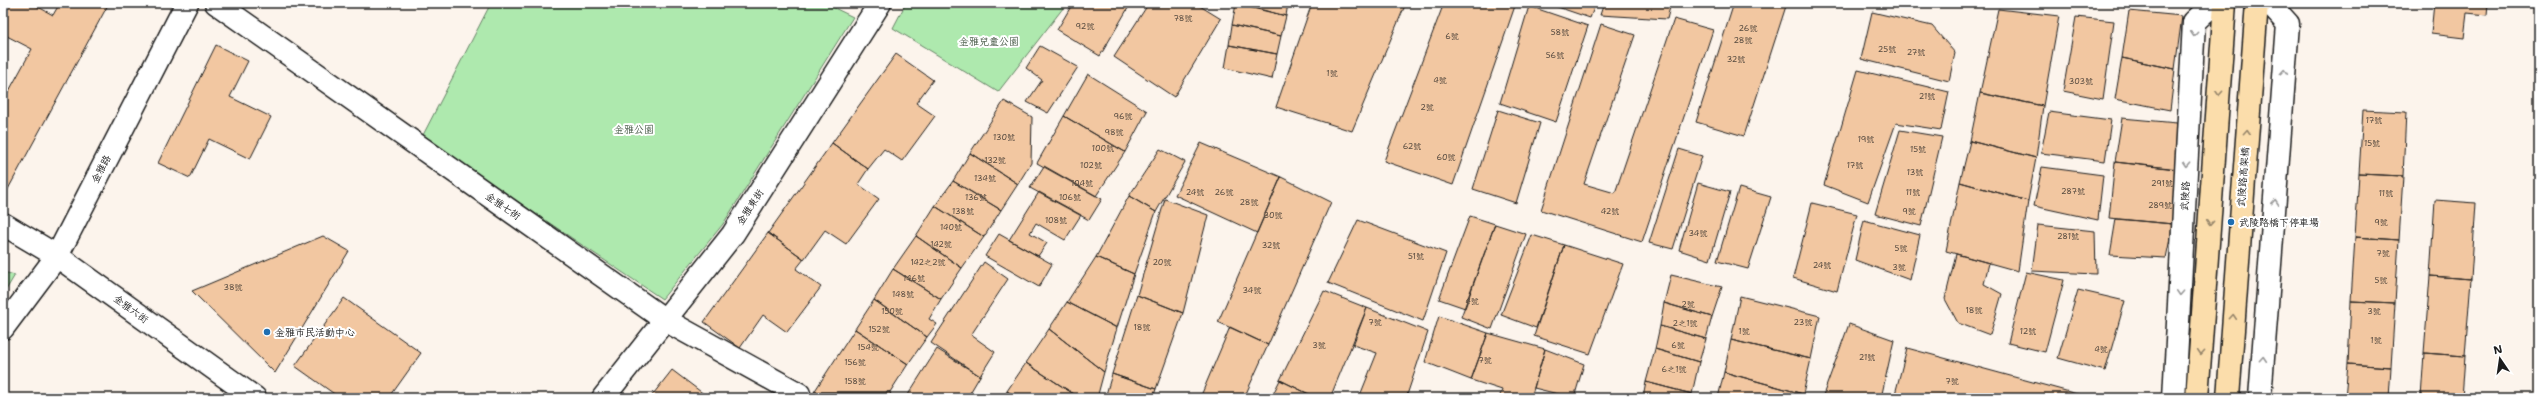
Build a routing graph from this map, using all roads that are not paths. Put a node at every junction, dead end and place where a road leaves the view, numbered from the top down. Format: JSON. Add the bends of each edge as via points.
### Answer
{"nodes":[{"id":1,"x":187,"y":3,"type":"edge"},
{"id":2,"x":216,"y":3,"type":"edge"},
{"id":3,"x":2214,"y":3,"type":"edge"},
{"id":4,"x":2220,"y":3,"type":"edge"},
{"id":5,"x":2225,"y":3,"type":"edge"},
{"id":6,"x":2257,"y":3,"type":"edge"},
{"id":7,"x":2263,"y":3,"type":"edge"},
{"id":8,"x":2269,"y":3,"type":"edge"},
{"id":9,"x":873,"y":5,"type":"edge"},
{"id":10,"x":2222,"y":54,"type":"junction"},
{"id":11,"x":2252,"y":56,"type":"junction"},
{"id":12,"x":3,"y":224,"type":"edge"},
{"id":13,"x":57,"y":256,"type":"junction"},
{"id":14,"x":665,"y":320,"type":"junction"},
{"id":15,"x":3,"y":328,"type":"edge"},
{"id":16,"x":800,"y":396,"type":"edge"},
{"id":17,"x":255,"y":398,"type":"edge"},
{"id":18,"x":603,"y":398,"type":"edge"},
{"id":19,"x":2174,"y":398,"type":"edge"},
{"id":20,"x":2197,"y":398,"type":"edge"},
{"id":21,"x":2228,"y":398,"type":"edge"},
{"id":22,"x":2260,"y":398,"type":"edge"}],
"edges":[{"from":1,"to":13,"type":"street","name":"金雅路"},
{"from":2,"to":14,"type":"street","name":"金雅七街"},
{"from":3,"to":19,"type":"street","name":"武陵路","one_way":true,"via":[[2194,22]]},
{"from":4,"to":10,"type":"highway"},
{"from":5,"to":10,"type":"highway"},
{"from":6,"to":11,"type":"highway","name":"武陵路高架橋"},
{"from":7,"to":11,"type":"highway"},
{"from":22,"to":8,"type":"street","one_way":true,"via":[[2288,24]]},
{"from":9,"to":14,"type":"street","name":"金雅東街","via":[[733,234]]},
{"from":10,"to":20,"type":"highway","one_way":true},
{"from":21,"to":11,"type":"highway","name":"武陵路高架橋","one_way":true},
{"from":12,"to":13,"type":"street","name":"金雅六街"},
{"from":13,"to":15,"type":"street","name":"金雅路"},
{"from":13,"to":17,"type":"street","name":"金雅六街"},
{"from":14,"to":16,"type":"street","name":"金雅七街"},
{"from":14,"to":18,"type":"street","name":"金雅東街"}]}
